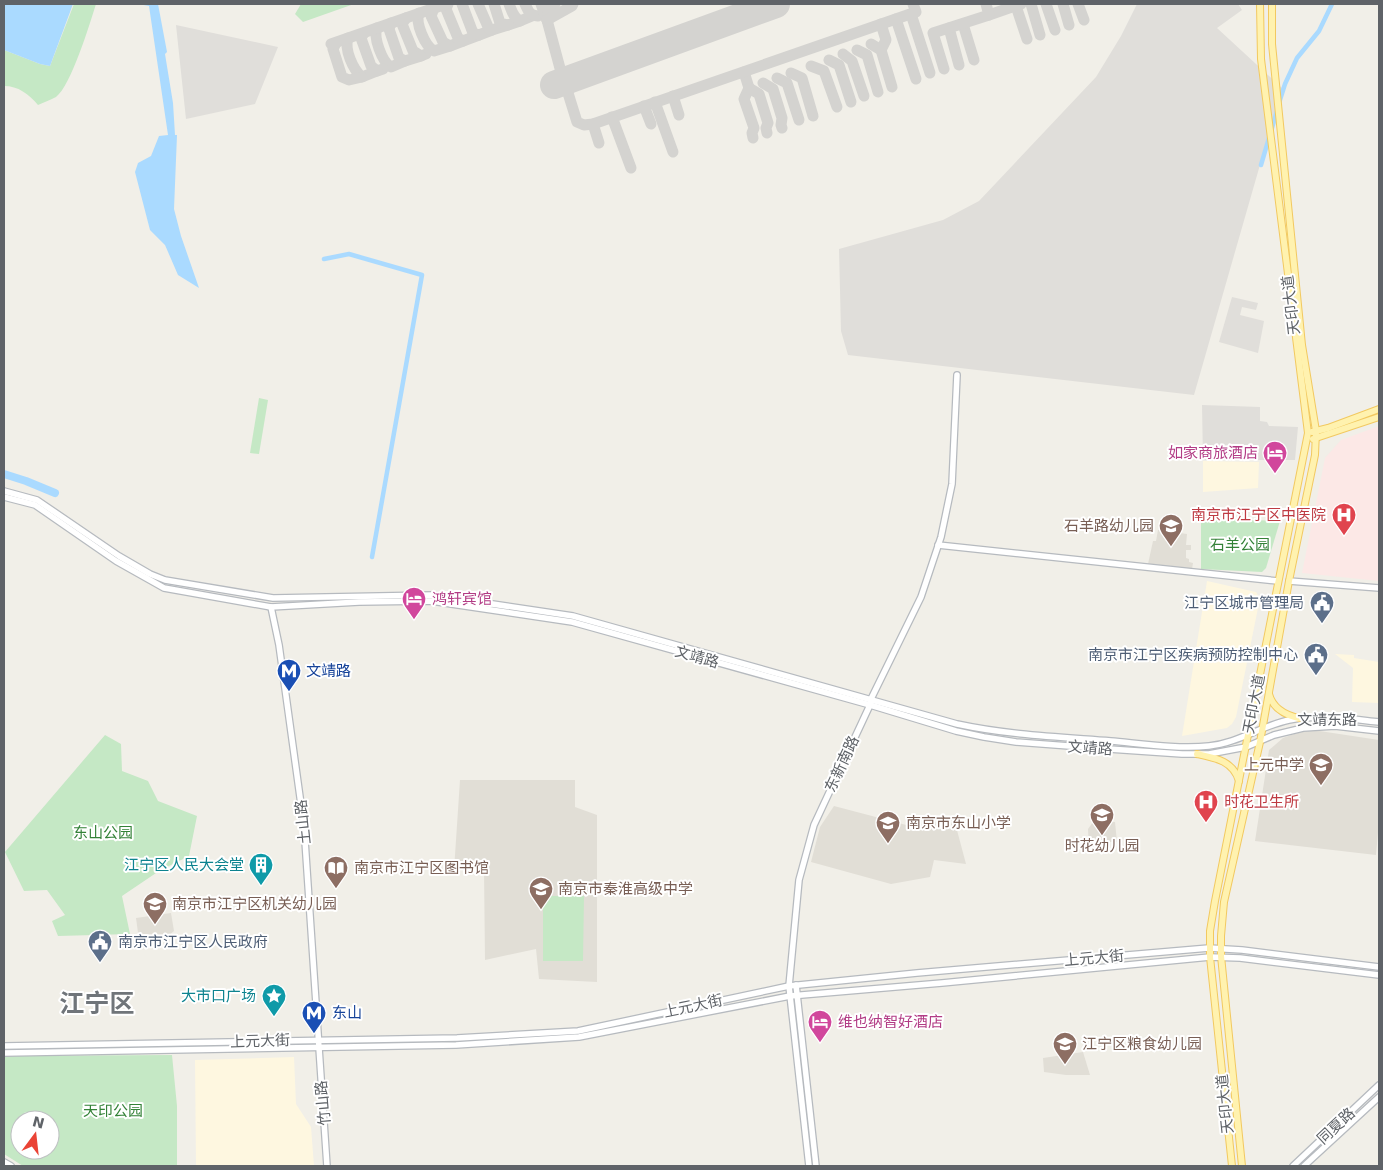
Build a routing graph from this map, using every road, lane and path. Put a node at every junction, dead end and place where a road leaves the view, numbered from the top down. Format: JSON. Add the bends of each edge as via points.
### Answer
{"nodes":[{"id":1,"x":1260,"y":4,"type":"edge"},
{"id":2,"x":1272,"y":4,"type":"edge"},
{"id":3,"x":1299,"y":346,"type":"junction"},
{"id":4,"x":957,"y":375,"type":"dead end"},
{"id":5,"x":1379,"y":409,"type":"edge"},
{"id":6,"x":1379,"y":416,"type":"edge"},
{"id":7,"x":1316,"y":431,"type":"junction"},
{"id":8,"x":1307,"y":437,"type":"junction"},
{"id":9,"x":1316,"y":439,"type":"junction"},
{"id":10,"x":4,"y":491,"type":"edge"},
{"id":11,"x":4,"y":497,"type":"edge"},
{"id":12,"x":938,"y":545,"type":"junction"},
{"id":13,"x":1278,"y":581,"type":"junction"},
{"id":14,"x":1289,"y":581,"type":"junction"},
{"id":15,"x":1379,"y":588,"type":"edge"},
{"id":16,"x":271,"y":607,"type":"junction"},
{"id":17,"x":1269,"y":693,"type":"junction"},
{"id":18,"x":870,"y":702,"type":"junction"},
{"id":19,"x":1299,"y":718,"type":"junction"},
{"id":20,"x":1379,"y":722,"type":"edge"},
{"id":21,"x":1262,"y":729,"type":"junction"},
{"id":22,"x":1379,"y":731,"type":"edge"},
{"id":23,"x":1248,"y":736,"type":"junction"},
{"id":24,"x":1260,"y":742,"type":"junction"},
{"id":25,"x":1246,"y":747,"type":"junction"},
{"id":26,"x":1197,"y":754,"type":"junction"},
{"id":27,"x":1239,"y":783,"type":"junction"},
{"id":28,"x":1210,"y":948,"type":"junction"},
{"id":29,"x":1221,"y":948,"type":"junction"},
{"id":30,"x":1221,"y":956,"type":"junction"},
{"id":31,"x":1210,"y":957,"type":"junction"},
{"id":32,"x":1379,"y":967,"type":"edge"},
{"id":33,"x":1379,"y":975,"type":"edge"},
{"id":34,"x":796,"y":985,"type":"junction"},
{"id":35,"x":789,"y":986,"type":"junction"},
{"id":36,"x":797,"y":995,"type":"junction"},
{"id":37,"x":790,"y":996,"type":"junction"},
{"id":38,"x":318,"y":1040,"type":"junction"},
{"id":39,"x":4,"y":1046,"type":"edge"},
{"id":40,"x":318,"y":1048,"type":"junction"},
{"id":41,"x":4,"y":1054,"type":"edge"},
{"id":42,"x":1379,"y":1085,"type":"edge"},
{"id":43,"x":1379,"y":1097,"type":"edge"},
{"id":44,"x":4,"y":1162,"type":"edge"},
{"id":45,"x":11,"y":1166,"type":"edge"},
{"id":46,"x":327,"y":1166,"type":"edge"},
{"id":47,"x":810,"y":1166,"type":"edge"},
{"id":48,"x":816,"y":1166,"type":"edge"},
{"id":49,"x":1232,"y":1166,"type":"edge"},
{"id":50,"x":1242,"y":1166,"type":"edge"},
{"id":51,"x":1293,"y":1166,"type":"edge"},
{"id":52,"x":1304,"y":1166,"type":"edge"}],
"edges":[{"from":1,"to":3,"type":"main road","name":"天印大道","via":[[1261,59]]},
{"from":2,"to":3,"type":"main road","name":"天印大道","via":[[1272,44]]},
{"from":3,"to":7,"type":"main road","name":"天印大道"},
{"from":3,"to":8,"type":"main road","name":"天印大道"},
{"from":4,"to":12,"type":"main road","name":"东新南路","via":[[952,484]]},
{"from":5,"to":7,"type":"main road"},
{"from":6,"to":9,"type":"main road"},
{"from":7,"to":8,"type":"main road"},
{"from":7,"to":9,"type":"main road","name":"天印大道"},
{"from":8,"to":9,"type":"main road"},
{"from":8,"to":13,"type":"main road","name":"天印大道"},
{"from":9,"to":14,"type":"main road","name":"天印大道"},
{"from":10,"to":18,"type":"main road","name":"文靖路","via":[[38,500],[119,556],[166,580],[273,598],[432,595],[573,616]]},
{"from":11,"to":16,"type":"main road","name":"文靖路","via":[[35,505],[116,561],[164,588]]},
{"from":12,"to":13,"type":"main road"},
{"from":12,"to":18,"type":"main road","name":"东新南路","via":[[921,597]]},
{"from":13,"to":23,"type":"main road","name":"天印大道"},
{"from":14,"to":15,"type":"main road"},
{"from":14,"to":17,"type":"main road","name":"天印大道"},
{"from":16,"to":18,"type":"main road","name":"文靖路","via":[[431,601],[572,622]]},
{"from":16,"to":38,"type":"main road","name":"土山路","via":[[304,826]]},
{"from":17,"to":19,"type":"main road","via":[[1280,712]]},
{"from":17,"to":21,"type":"main road","name":"天印大道"},
{"from":18,"to":23,"type":"main road","name":"文靖路","via":[[957,724],[1014,734],[1182,747],[1212,745]]},
{"from":18,"to":26,"type":"main road","name":"文靖路","via":[[956,731],[1016,742]]},
{"from":18,"to":35,"type":"main road","name":"东新南路","via":[[814,825],[799,880]]},
{"from":19,"to":20,"type":"main road","name":"文靖东路"},
{"from":19,"to":21,"type":"main road","name":"文靖东路"},
{"from":21,"to":23,"type":"main road","name":"文靖东路"},
{"from":21,"to":24,"type":"main road","name":"天印大道"},
{"from":22,"to":24,"type":"main road","name":"文靖东路","via":[[1311,727],[1288,731]]},
{"from":23,"to":25,"type":"main road","name":"天印大道"},
{"from":24,"to":25,"type":"main road","name":"文靖路"},
{"from":24,"to":29,"type":"main road","name":"天印大道","via":[[1224,902]]},
{"from":25,"to":26,"type":"main road","name":"文靖路"},
{"from":25,"to":27,"type":"main road","name":"天印大道"},
{"from":26,"to":27,"type":"main road","via":[[1229,764]]},
{"from":27,"to":28,"type":"main road","name":"天印大道","via":[[1215,901]]},
{"from":28,"to":29,"type":"main road","name":"上元大街"},
{"from":28,"to":31,"type":"main road","name":"天印大道"},
{"from":28,"to":34,"type":"main road","name":"上元大街"},
{"from":29,"to":30,"type":"main road","name":"天印大道"},
{"from":29,"to":32,"type":"main road","name":"上元大街"},
{"from":30,"to":31,"type":"main road","name":"上元大街"},
{"from":30,"to":33,"type":"main road","name":"上元大街"},
{"from":30,"to":50,"type":"main road","name":"天印大道"},
{"from":31,"to":36,"type":"main road","name":"上元大街"},
{"from":31,"to":49,"type":"main road","name":"天印大道"},
{"from":34,"to":35,"type":"main road","name":"上元大街"},
{"from":34,"to":36,"type":"main road"},
{"from":35,"to":37,"type":"main road","name":"东新南路"},
{"from":35,"to":38,"type":"main road","name":"上元大街","via":[[578,1031],[457,1038]]},
{"from":36,"to":37,"type":"main road","name":"上元大街"},
{"from":36,"to":48,"type":"main road"},
{"from":37,"to":40,"type":"main road","name":"上元大街","via":[[579,1037],[456,1045]]},
{"from":37,"to":47,"type":"main road","name":"东新南路"},
{"from":38,"to":39,"type":"main road","name":"上元大街"},
{"from":38,"to":40,"type":"main road","name":"竹山路"},
{"from":40,"to":41,"type":"main road","name":"上元大街"},
{"from":40,"to":46,"type":"main road","name":"竹山路"},
{"from":42,"to":51,"type":"main road","name":"同夏路"},
{"from":43,"to":52,"type":"main road","name":"同夏路"},
{"from":44,"to":45,"type":"main road"}]}
